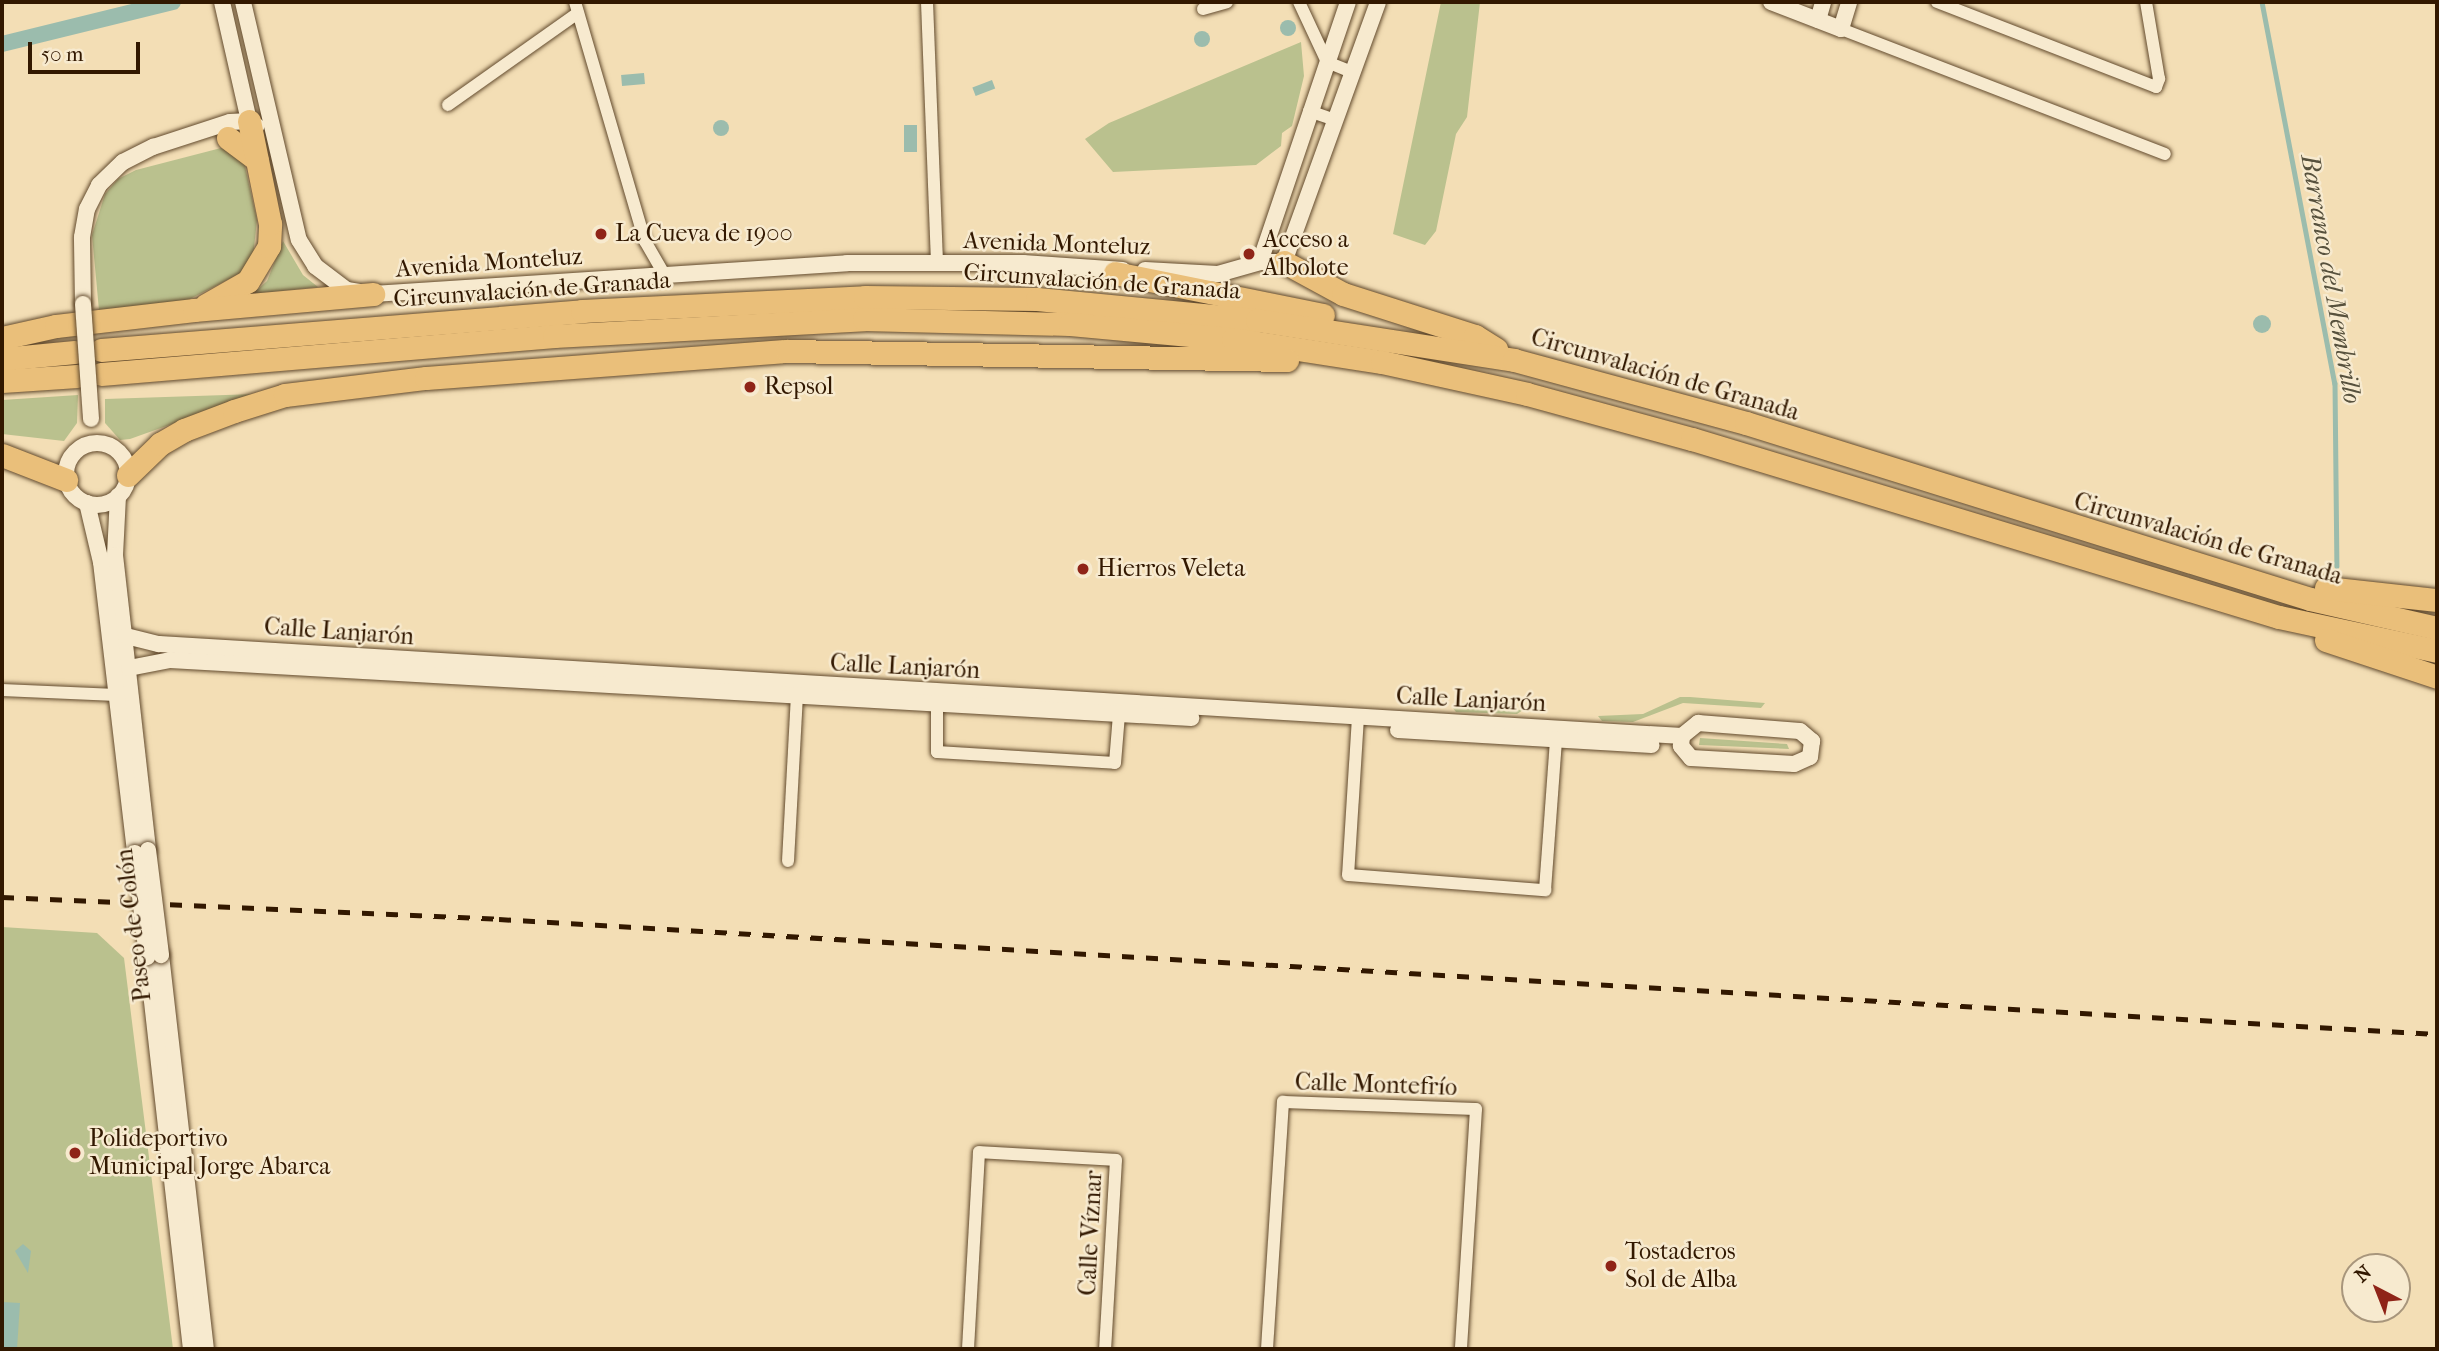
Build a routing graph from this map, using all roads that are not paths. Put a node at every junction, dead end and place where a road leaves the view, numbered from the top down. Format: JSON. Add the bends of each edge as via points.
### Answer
{"nodes":[{"id":1,"x":222,"y":2,"type":"edge"},
{"id":2,"x":243,"y":2,"type":"edge"},
{"id":3,"x":927,"y":2,"type":"edge"},
{"id":4,"x":1227,"y":2,"type":"edge"},
{"id":5,"x":1299,"y":2,"type":"edge"},
{"id":6,"x":1348,"y":2,"type":"edge"},
{"id":7,"x":1378,"y":2,"type":"edge"},
{"id":8,"x":1771,"y":2,"type":"edge"},
{"id":9,"x":1823,"y":2,"type":"edge"},
{"id":10,"x":1849,"y":2,"type":"edge"},
{"id":11,"x":1937,"y":2,"type":"edge"},
{"id":12,"x":2146,"y":2,"type":"edge"},
{"id":13,"x":577,"y":7,"type":"edge"},
{"id":14,"x":1203,"y":9,"type":"dead end"},
{"id":15,"x":1818,"y":20,"type":"junction"},
{"id":16,"x":1841,"y":29,"type":"junction"},
{"id":17,"x":1327,"y":62,"type":"junction"},
{"id":18,"x":1352,"y":72,"type":"junction"},
{"id":19,"x":264,"y":98,"type":"junction"},
{"id":20,"x":448,"y":106,"type":"dead end"},
{"id":21,"x":1309,"y":111,"type":"junction"},
{"id":22,"x":1335,"y":120,"type":"junction"},
{"id":23,"x":248,"y":121,"type":"junction"},
{"id":24,"x":186,"y":138,"type":"junction"},
{"id":25,"x":228,"y":138,"type":"junction"},
{"id":26,"x":265,"y":153,"type":"junction"},
{"id":27,"x":2165,"y":154,"type":"dead end"},
{"id":28,"x":1260,"y":262,"type":"junction"},
{"id":29,"x":1284,"y":262,"type":"junction"},
{"id":30,"x":937,"y":263,"type":"junction"},
{"id":31,"x":663,"y":272,"type":"junction"},
{"id":32,"x":1115,"y":273,"type":"junction"},
{"id":33,"x":373,"y":295,"type":"junction"},
{"id":34,"x":194,"y":310,"type":"junction"},
{"id":35,"x":2,"y":338,"type":"edge"},
{"id":36,"x":1430,"y":345,"type":"junction"},
{"id":37,"x":101,"y":350,"type":"dead end"},
{"id":38,"x":75,"y":352,"type":"dead end"},
{"id":39,"x":2,"y":359,"type":"edge"},
{"id":40,"x":1514,"y":360,"type":"junction"},
{"id":41,"x":1382,"y":362,"type":"junction"},
{"id":42,"x":101,"y":374,"type":"dead end"},
{"id":43,"x":77,"y":376,"type":"dead end"},
{"id":44,"x":2,"y":382,"type":"edge"},
{"id":45,"x":94,"y":443,"type":"junction"},
{"id":46,"x":2,"y":455,"type":"edge"},
{"id":47,"x":66,"y":480,"type":"junction"},
{"id":48,"x":123,"y":485,"type":"junction"},
{"id":49,"x":87,"y":503,"type":"junction"},
{"id":50,"x":2121,"y":543,"type":"junction"},
{"id":51,"x":2437,"y":600,"type":"edge"},
{"id":52,"x":2280,"y":617,"type":"junction"},
{"id":53,"x":2437,"y":628,"type":"edge"},
{"id":54,"x":126,"y":636,"type":"junction"},
{"id":55,"x":2437,"y":651,"type":"edge"},
{"id":56,"x":128,"y":668,"type":"junction"},
{"id":57,"x":2437,"y":677,"type":"edge"},
{"id":58,"x":2,"y":690,"type":"edge"},
{"id":59,"x":116,"y":695,"type":"junction"},
{"id":60,"x":797,"y":695,"type":"junction"},
{"id":61,"x":937,"y":705,"type":"junction"},
{"id":62,"x":1119,"y":714,"type":"junction"},
{"id":63,"x":1357,"y":722,"type":"junction"},
{"id":64,"x":1556,"y":740,"type":"junction"},
{"id":65,"x":1681,"y":741,"type":"junction"},
{"id":66,"x":142,"y":852,"type":"junction"},
{"id":67,"x":788,"y":861,"type":"dead end"},
{"id":68,"x":153,"y":956,"type":"junction"},
{"id":69,"x":191,"y":1349,"type":"edge"},
{"id":70,"x":206,"y":1349,"type":"edge"},
{"id":71,"x":968,"y":1349,"type":"edge"},
{"id":72,"x":1105,"y":1349,"type":"edge"},
{"id":73,"x":1267,"y":1349,"type":"edge"},
{"id":74,"x":1461,"y":1349,"type":"edge"}],
"edges":[{"from":1,"to":23,"type":"street"},
{"from":2,"to":19,"type":"street","name":"Avenida Monteluz"},
{"from":3,"to":30,"type":"street"},
{"from":4,"to":14,"type":"street"},
{"from":5,"to":17,"type":"street"},
{"from":6,"to":17,"type":"street"},
{"from":7,"to":18,"type":"street"},
{"from":8,"to":15,"type":"street"},
{"from":9,"to":15,"type":"street"},
{"from":10,"to":16,"type":"street"},
{"from":11,"to":12,"type":"street","via":[[2156,87],[2160,79]]},
{"from":13,"to":20,"type":"street"},
{"from":13,"to":31,"type":"street","via":[[645,241]]},
{"from":15,"to":16,"type":"street"},
{"from":16,"to":27,"type":"street"},
{"from":17,"to":18,"type":"street"},
{"from":17,"to":21,"type":"street"},
{"from":18,"to":22,"type":"street"},
{"from":19,"to":23,"type":"street"},
{"from":19,"to":26,"type":"street","name":"Avenida Monteluz","via":[[275,135]]},
{"from":21,"to":22,"type":"street"},
{"from":21,"to":28,"type":"street"},
{"from":22,"to":29,"type":"street"},
{"from":23,"to":24,"type":"street","via":[[230,122]]},
{"from":23,"to":25,"type":"street","via":[[244,131]]},
{"from":23,"to":26,"type":"highway"},
{"from":24,"to":25,"type":"street"},
{"from":24,"to":45,"type":"street","bridge":true,"via":[[122,162],[99,185],[87,209],[82,237],[83,304]]},
{"from":25,"to":26,"type":"highway"},
{"from":26,"to":33,"type":"street","name":"Avenida Monteluz","via":[[299,240],[315,266],[347,290]]},
{"from":26,"to":34,"type":"highway","via":[[269,246],[248,281]]},
{"from":28,"to":29,"type":"street","name":"Avenida Monteluz"},
{"from":28,"to":32,"type":"street","name":"Avenida Monteluz","via":[[1219,274],[1129,269]]},
{"from":29,"to":40,"type":"highway","via":[[1343,294],[1475,336]]},
{"from":30,"to":31,"type":"street","name":"Avenida Monteluz"},
{"from":30,"to":32,"type":"street","name":"Avenida Monteluz","via":[[1023,263]]},
{"from":31,"to":33,"type":"street","name":"Avenida Monteluz"},
{"from":32,"to":36,"type":"highway","via":[[1403,330]]},
{"from":33,"to":34,"type":"highway"},
{"from":34,"to":35,"type":"highway","via":[[56,326]]},
{"from":36,"to":37,"type":"highway","name":"Circunvalación de Granada","via":[[1146,308],[932,297],[582,311]]},
{"from":36,"to":40,"type":"highway","name":"Circunvalación de Granada"},
{"from":38,"to":39,"type":"highway"},
{"from":40,"to":50,"type":"highway","name":"Circunvalación de Granada","via":[[1746,423]]},
{"from":41,"to":42,"type":"highway","name":"Circunvalación de Granada","via":[[1150,330],[864,318],[593,333]]},
{"from":41,"to":48,"type":"highway","via":[[1351,368],[1235,357],[787,351],[414,379],[285,396],[234,411],[160,444]]},
{"from":41,"to":52,"type":"highway","name":"Circunvalación de Granada","via":[[1692,439]]},
{"from":43,"to":44,"type":"highway"},
{"from":45,"to":47,"type":"street","via":[[76,451],[66,469]]},
{"from":45,"to":48,"type":"street","via":[[122,455]]},
{"from":46,"to":47,"type":"highway"},
{"from":47,"to":49,"type":"street","via":[[77,498]]},
{"from":48,"to":49,"type":"street","via":[[104,504]]},
{"from":48,"to":54,"type":"street","name":"Paseo de Colón","via":[[115,555]]},
{"from":49,"to":59,"type":"street","name":"Paseo de Colón","via":[[101,562]]},
{"from":50,"to":51,"type":"highway","via":[[2161,544],[2346,592]]},
{"from":50,"to":53,"type":"highway","name":"Circunvalación de Granada","via":[[2310,599]]},
{"from":52,"to":55,"type":"highway","name":"Circunvalación de Granada"},
{"from":52,"to":57,"type":"highway","via":[[2308,634]]},
{"from":54,"to":56,"type":"street","name":"Paseo de Colón"},
{"from":54,"to":63,"type":"street","name":"Calle Lanjarón","via":[[159,644]]},
{"from":56,"to":60,"type":"street","name":"Calle Lanjarón","via":[[158,660]]},
{"from":56,"to":66,"type":"street","name":"Paseo de Colón"},
{"from":58,"to":59,"type":"street"},
{"from":59,"to":66,"type":"street","name":"Paseo de Colón"},
{"from":60,"to":61,"type":"street","name":"Calle Lanjarón"},
{"from":60,"to":67,"type":"street"},
{"from":61,"to":62,"type":"street","name":"Calle Lanjarón"},
{"from":61,"to":62,"type":"street","name":"Calle Lanjarón","via":[[937,752],[1115,763]]},
{"from":62,"to":63,"type":"street","name":"Calle Lanjarón"},
{"from":63,"to":64,"type":"street","name":"Calle Lanjarón"},
{"from":63,"to":64,"type":"street","name":"Calle Lanjarón","via":[[1348,875],[1545,890]]},
{"from":63,"to":65,"type":"street","name":"Calle Lanjarón"},
{"from":64,"to":65,"type":"street","name":"Calle Lanjarón"},
{"from":65,"to":65,"type":"street","name":"Calle Lanjarón","via":[[1691,758],[1794,764],[1810,757],[1812,741],[1800,731],[1698,723]]},
{"from":66,"to":68,"type":"street","name":"Paseo de Colón","bridge":true},
{"from":68,"to":69,"type":"street","name":"Paseo de Colón"},
{"from":68,"to":70,"type":"street","name":"Paseo de Colón"},
{"from":71,"to":72,"type":"street","name":"Calle Víznar","via":[[979,1152],[1116,1160]]},
{"from":73,"to":74,"type":"street","name":"Calle Montefrío","via":[[1283,1102],[1476,1110]]}]}
